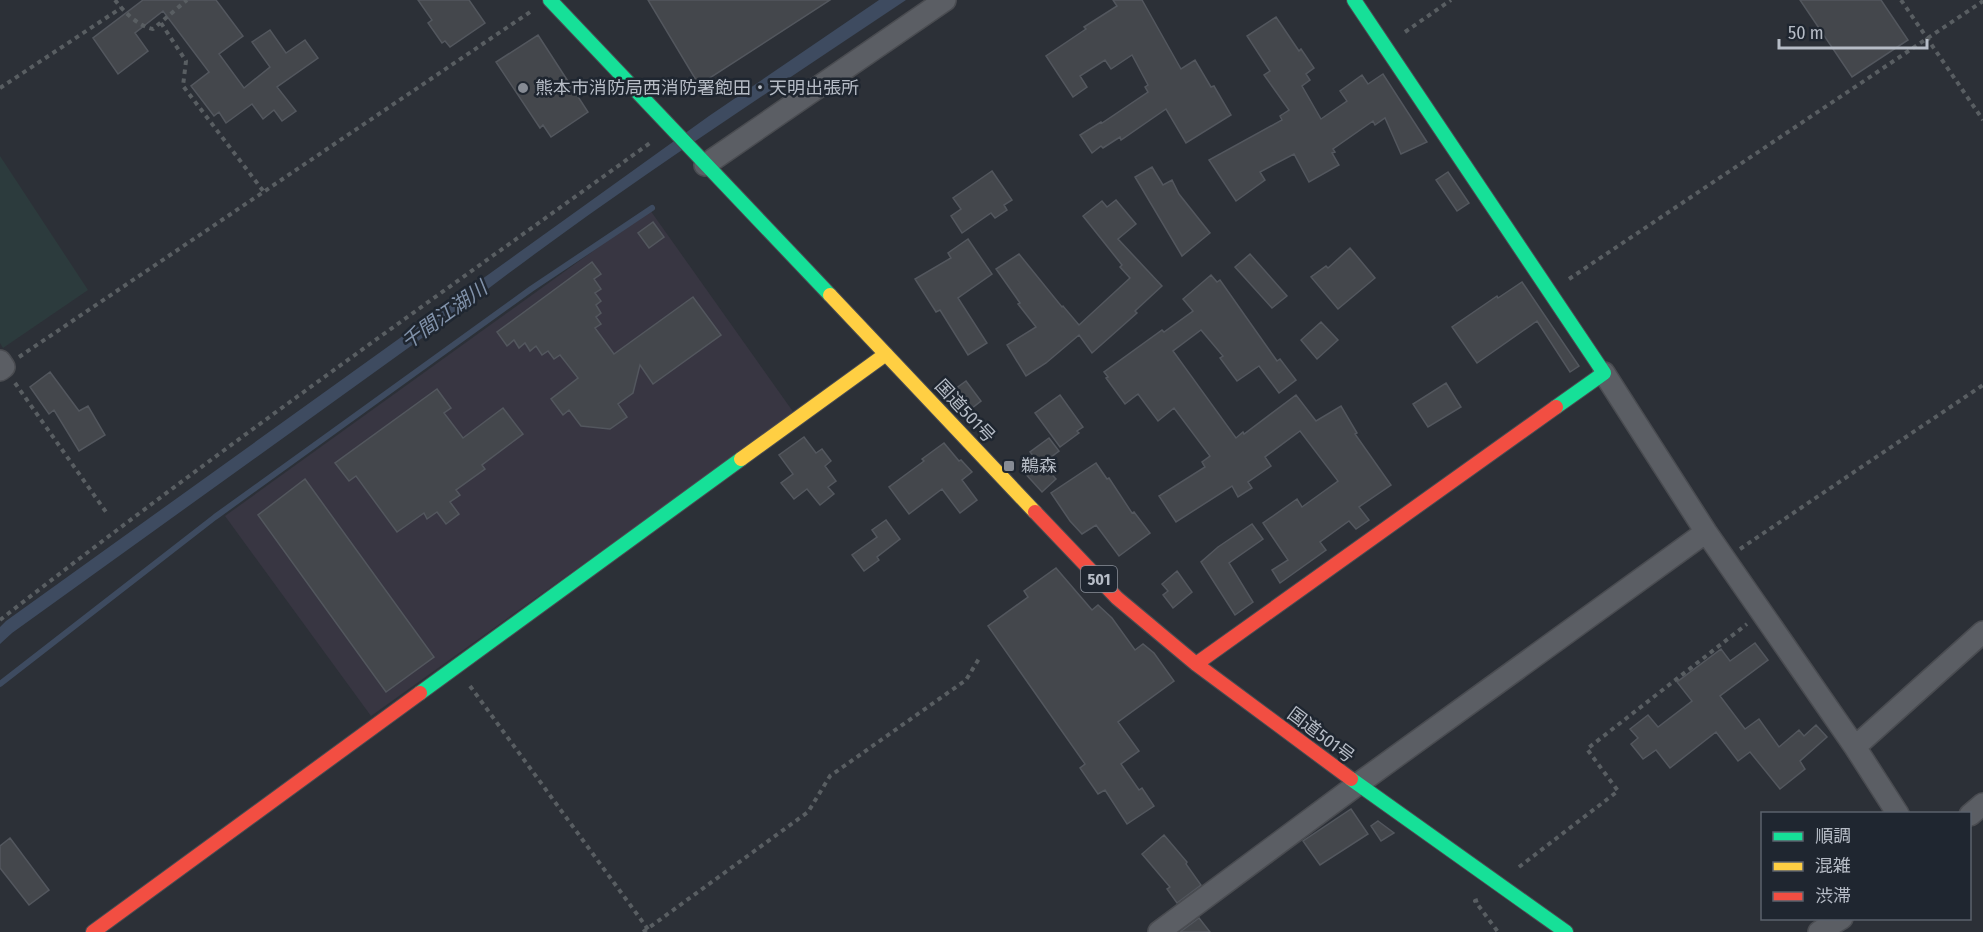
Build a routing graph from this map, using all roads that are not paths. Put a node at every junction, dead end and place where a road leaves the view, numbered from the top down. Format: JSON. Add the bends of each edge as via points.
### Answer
{"nodes":[{"id":1,"x":945,"y":0,"type":"edge"},
{"id":2,"x":1354,"y":0,"type":"edge"},
{"id":3,"x":544,"y":3,"type":"edge"},
{"id":4,"x":700,"y":159,"type":"junction"},
{"id":5,"x":886,"y":354,"type":"junction"},
{"id":6,"x":1604,"y":373,"type":"junction"},
{"id":7,"x":1706,"y":532,"type":"junction"},
{"id":8,"x":1983,"y":633,"type":"edge"},
{"id":9,"x":1196,"y":664,"type":"junction"},
{"id":10,"x":1855,"y":747,"type":"junction"},
{"id":11,"x":1358,"y":784,"type":"junction"},
{"id":12,"x":1983,"y":804,"type":"edge"},
{"id":13,"x":1897,"y":812,"type":"edge"},
{"id":14,"x":1971,"y":815,"type":"edge"},
{"id":15,"x":1839,"y":920,"type":"edge"},
{"id":16,"x":93,"y":932,"type":"edge"},
{"id":17,"x":1159,"y":932,"type":"edge"},
{"id":18,"x":1566,"y":932,"type":"edge"},
{"id":19,"x":1818,"y":932,"type":"edge"}],
"edges":[{"from":1,"to":4,"type":"street"},
{"from":2,"to":6,"type":"main road"},
{"from":3,"to":4,"type":"main road","name":"国道501号","number":"501"},
{"from":4,"to":5,"type":"main road","name":"国道501号","number":"501"},
{"from":5,"to":9,"type":"main road","name":"国道501号","number":"501","via":[[1117,598]]},
{"from":5,"to":16,"type":"main road"},
{"from":6,"to":7,"type":"street"},
{"from":6,"to":9,"type":"main road"},
{"from":7,"to":10,"type":"street"},
{"from":7,"to":11,"type":"street"},
{"from":8,"to":10,"type":"street"},
{"from":9,"to":11,"type":"main road","name":"国道501号","number":"501"},
{"from":10,"to":13,"type":"street"},
{"from":11,"to":17,"type":"street"},
{"from":11,"to":18,"type":"main road","name":"国道501号","number":"501"},
{"from":12,"to":14,"type":"street"},
{"from":15,"to":19,"type":"street"}]}
